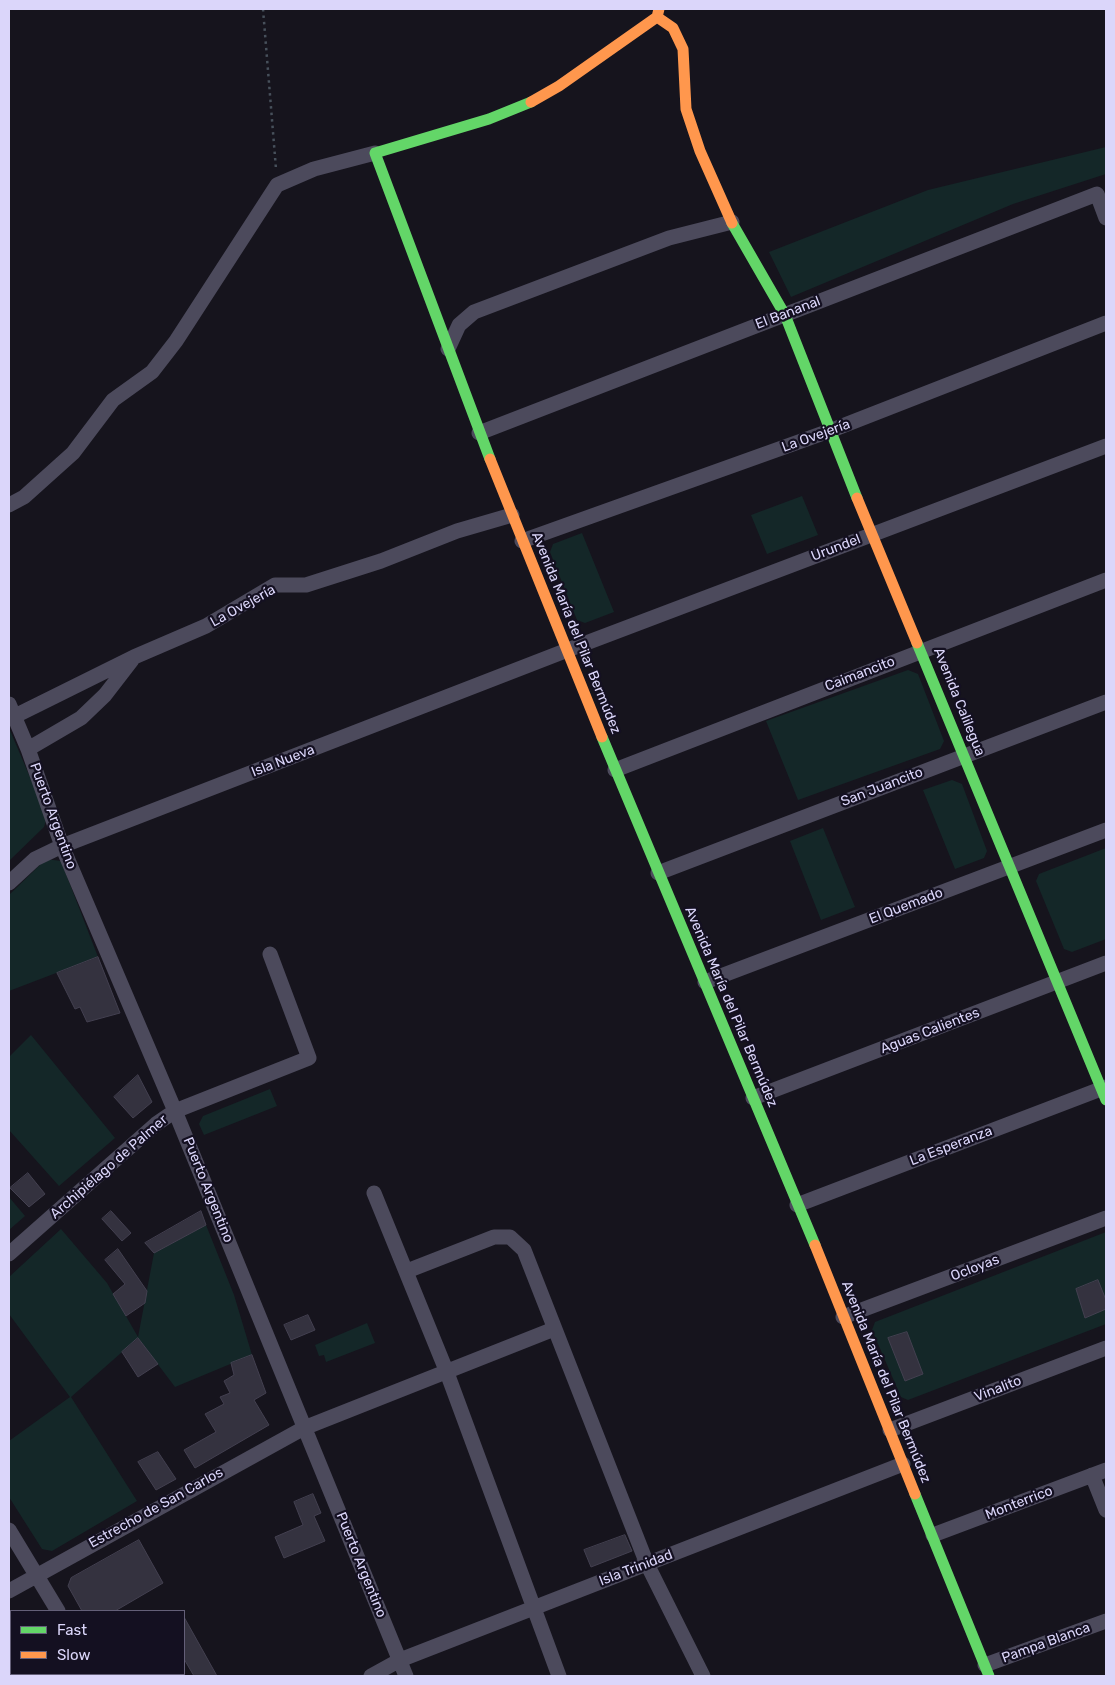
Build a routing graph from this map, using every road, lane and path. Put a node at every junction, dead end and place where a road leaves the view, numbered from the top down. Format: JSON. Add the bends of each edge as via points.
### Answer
{"nodes":[{"id":1,"x":263,"y":9,"type":"edge"},
{"id":2,"x":658,"y":13,"type":"edge"},
{"id":3,"x":375,"y":153,"type":"junction"},
{"id":4,"x":277,"y":186,"type":"junction"},
{"id":5,"x":1106,"y":218,"type":"edge"},
{"id":6,"x":732,"y":222,"type":"junction"},
{"id":7,"x":785,"y":315,"type":"junction"},
{"id":8,"x":1106,"y":323,"type":"edge"},
{"id":9,"x":448,"y":349,"type":"junction"},
{"id":10,"x":832,"y":430,"type":"junction"},
{"id":11,"x":479,"y":433,"type":"junction"},
{"id":12,"x":1106,"y":446,"type":"edge"},
{"id":13,"x":9,"y":505,"type":"edge"},
{"id":14,"x":512,"y":515,"type":"junction"},
{"id":15,"x":872,"y":534,"type":"junction"},
{"id":16,"x":522,"y":541,"type":"junction"},
{"id":17,"x":1106,"y":580,"type":"edge"},
{"id":18,"x":565,"y":651,"type":"junction"},
{"id":19,"x":922,"y":651,"type":"junction"},
{"id":20,"x":134,"y":657,"type":"junction"},
{"id":21,"x":1106,"y":702,"type":"edge"},
{"id":22,"x":11,"y":711,"type":"edge"},
{"id":23,"x":28,"y":749,"type":"junction"},
{"id":24,"x":964,"y":756,"type":"junction"},
{"id":25,"x":615,"y":770,"type":"junction"},
{"id":26,"x":1106,"y":830,"type":"edge"},
{"id":27,"x":62,"y":846,"type":"junction"},
{"id":28,"x":1010,"y":866,"type":"junction"},
{"id":29,"x":658,"y":873,"type":"junction"},
{"id":30,"x":9,"y":883,"type":"edge"},
{"id":31,"x":270,"y":954,"type":"dead end"},
{"id":32,"x":1106,"y":963,"type":"edge"},
{"id":33,"x":706,"y":982,"type":"junction"},
{"id":34,"x":1057,"y":982,"type":"junction"},
{"id":35,"x":1105,"y":1092,"type":"edge"},
{"id":36,"x":753,"y":1098,"type":"junction"},
{"id":37,"x":175,"y":1111,"type":"junction"},
{"id":38,"x":374,"y":1193,"type":"dead end"},
{"id":39,"x":797,"y":1205,"type":"junction"},
{"id":40,"x":1106,"y":1218,"type":"edge"},
{"id":41,"x":9,"y":1254,"type":"edge"},
{"id":42,"x":407,"y":1271,"type":"junction"},
{"id":43,"x":843,"y":1317,"type":"junction"},
{"id":44,"x":554,"y":1329,"type":"junction"},
{"id":45,"x":1106,"y":1348,"type":"edge"},
{"id":46,"x":446,"y":1370,"type":"junction"},
{"id":47,"x":304,"y":1428,"type":"junction"},
{"id":48,"x":890,"y":1430,"type":"junction"},
{"id":49,"x":903,"y":1464,"type":"junction"},
{"id":50,"x":1099,"y":1473,"type":"edge"},
{"id":51,"x":1106,"y":1510,"type":"edge"},
{"id":52,"x":9,"y":1530,"type":"edge"},
{"id":53,"x":933,"y":1536,"type":"junction"},
{"id":54,"x":647,"y":1564,"type":"junction"},
{"id":55,"x":36,"y":1574,"type":"junction"},
{"id":56,"x":9,"y":1590,"type":"edge"},
{"id":57,"x":533,"y":1608,"type":"junction"},
{"id":58,"x":57,"y":1610,"type":"edge"},
{"id":59,"x":1106,"y":1621,"type":"edge"},
{"id":60,"x":400,"y":1660,"type":"junction"},
{"id":61,"x":987,"y":1671,"type":"edge"},
{"id":62,"x":371,"y":1676,"type":"edge"},
{"id":63,"x":406,"y":1676,"type":"edge"},
{"id":64,"x":559,"y":1676,"type":"edge"},
{"id":65,"x":703,"y":1676,"type":"edge"}],
"edges":[{"from":1,"to":4,"type":"path"},
{"from":2,"to":3,"type":"street","via":[[559,86],[526,105]]},
{"from":2,"to":6,"type":"street","name":"Avenida Calilegua","via":[[673,28],[683,49],[686,109],[700,151]]},
{"from":3,"to":4,"type":"street","via":[[314,169]]},
{"from":3,"to":9,"type":"street","name":"Avenida María del Pilar Bermúdez"},
{"from":4,"to":13,"type":"street","via":[[176,341],[152,372],[113,400],[73,453],[24,497]]},
{"from":5,"to":7,"type":"street","name":"El Bananal","via":[[1097,194]]},
{"from":6,"to":7,"type":"street","name":"Avenida Calilegua"},
{"from":6,"to":9,"type":"street","via":[[669,238],[474,312],[459,325]]},
{"from":7,"to":10,"type":"street","name":"Avenida Calilegua"},
{"from":7,"to":11,"type":"street","name":"El Bananal"},
{"from":8,"to":10,"type":"street","name":"La Ovejería"},
{"from":9,"to":11,"type":"street","name":"Avenida María del Pilar Bermúdez"},
{"from":10,"to":15,"type":"street","name":"Avenida Calilegua"},
{"from":10,"to":16,"type":"street","name":"La Ovejería"},
{"from":11,"to":14,"type":"street","name":"Avenida María del Pilar Bermúdez"},
{"from":12,"to":15,"type":"street","name":"Urundel"},
{"from":14,"to":16,"type":"street","name":"Avenida María del Pilar Bermúdez"},
{"from":14,"to":20,"type":"street","name":"La Ovejería","via":[[457,531],[381,561],[306,585],[275,585],[206,626]]},
{"from":15,"to":18,"type":"street","name":"Urundel"},
{"from":15,"to":19,"type":"street","name":"Avenida Calilegua"},
{"from":16,"to":18,"type":"street","name":"Avenida María del Pilar Bermúdez"},
{"from":17,"to":19,"type":"street","name":"Caimancito"},
{"from":18,"to":25,"type":"street","name":"Avenida María del Pilar Bermúdez"},
{"from":18,"to":27,"type":"street","name":"Isla Nueva"},
{"from":19,"to":24,"type":"street","name":"Avenida Calilegua"},
{"from":19,"to":25,"type":"street","name":"Caimancito"},
{"from":20,"to":22,"type":"street","name":"La Ovejería"},
{"from":20,"to":23,"type":"street","via":[[105,695],[81,718]]},
{"from":21,"to":24,"type":"street","name":"San Juancito"},
{"from":22,"to":23,"type":"street","name":"Puerto Argentino"},
{"from":23,"to":27,"type":"street","name":"Puerto Argentino"},
{"from":24,"to":28,"type":"street","name":"Avenida Calilegua"},
{"from":24,"to":29,"type":"street","name":"San Juancito"},
{"from":25,"to":29,"type":"street","name":"Avenida María del Pilar Bermúdez"},
{"from":26,"to":28,"type":"street","name":"El Quemado"},
{"from":27,"to":30,"type":"street","name":"Isla Nueva","via":[[35,859]]},
{"from":27,"to":37,"type":"street","name":"Puerto Argentino"},
{"from":28,"to":33,"type":"street","name":"El Quemado"},
{"from":28,"to":34,"type":"street","name":"Avenida Calilegua"},
{"from":29,"to":33,"type":"street","name":"Avenida María del Pilar Bermúdez"},
{"from":31,"to":37,"type":"street","name":"Archipiélago de Palmer","via":[[309,1058]]},
{"from":32,"to":34,"type":"street","name":"Aguas Calientes"},
{"from":33,"to":36,"type":"street","name":"Avenida María del Pilar Bermúdez"},
{"from":34,"to":35,"type":"street","name":"Avenida Calilegua"},
{"from":34,"to":36,"type":"street","name":"Aguas Calientes"},
{"from":35,"to":39,"type":"street","name":"La Esperanza"},
{"from":36,"to":39,"type":"street","name":"Avenida María del Pilar Bermúdez"},
{"from":37,"to":41,"type":"street","name":"Archipiélago de Palmer","via":[[156,1124]]},
{"from":37,"to":47,"type":"street","name":"Puerto Argentino"},
{"from":38,"to":42,"type":"street"},
{"from":39,"to":43,"type":"street","name":"Avenida María del Pilar Bermúdez"},
{"from":40,"to":43,"type":"street","name":"Ocloyas"},
{"from":42,"to":44,"type":"street","via":[[494,1237],[510,1237],[524,1250]]},
{"from":42,"to":46,"type":"street"},
{"from":43,"to":48,"type":"street","name":"Avenida María del Pilar Bermúdez"},
{"from":44,"to":46,"type":"street","name":"Estrecho de San Carlos"},
{"from":44,"to":54,"type":"street"},
{"from":45,"to":48,"type":"street","name":"Vinalito"},
{"from":46,"to":47,"type":"street","name":"Estrecho de San Carlos"},
{"from":46,"to":57,"type":"street"},
{"from":47,"to":55,"type":"street","name":"Estrecho de San Carlos"},
{"from":47,"to":60,"type":"street","name":"Puerto Argentino"},
{"from":48,"to":49,"type":"street","name":"Avenida María del Pilar Bermúdez"},
{"from":49,"to":53,"type":"street","name":"Avenida María del Pilar Bermúdez"},
{"from":49,"to":54,"type":"street","name":"Isla Trinidad"},
{"from":50,"to":51,"type":"street"},
{"from":50,"to":53,"type":"street","name":"Monterrico"},
{"from":52,"to":55,"type":"street"},
{"from":53,"to":61,"type":"street","name":"Avenida María del Pilar Bermúdez"},
{"from":54,"to":57,"type":"street","name":"Isla Trinidad"},
{"from":54,"to":65,"type":"street"},
{"from":55,"to":56,"type":"street","name":"Estrecho de San Carlos"},
{"from":55,"to":58,"type":"street"},
{"from":57,"to":60,"type":"street","name":"Isla Trinidad"},
{"from":57,"to":64,"type":"street"},
{"from":59,"to":61,"type":"street","name":"Pampa Blanca"},
{"from":60,"to":62,"type":"street","name":"Isla Trinidad"},
{"from":60,"to":63,"type":"street","name":"Puerto Argentino"}]}
